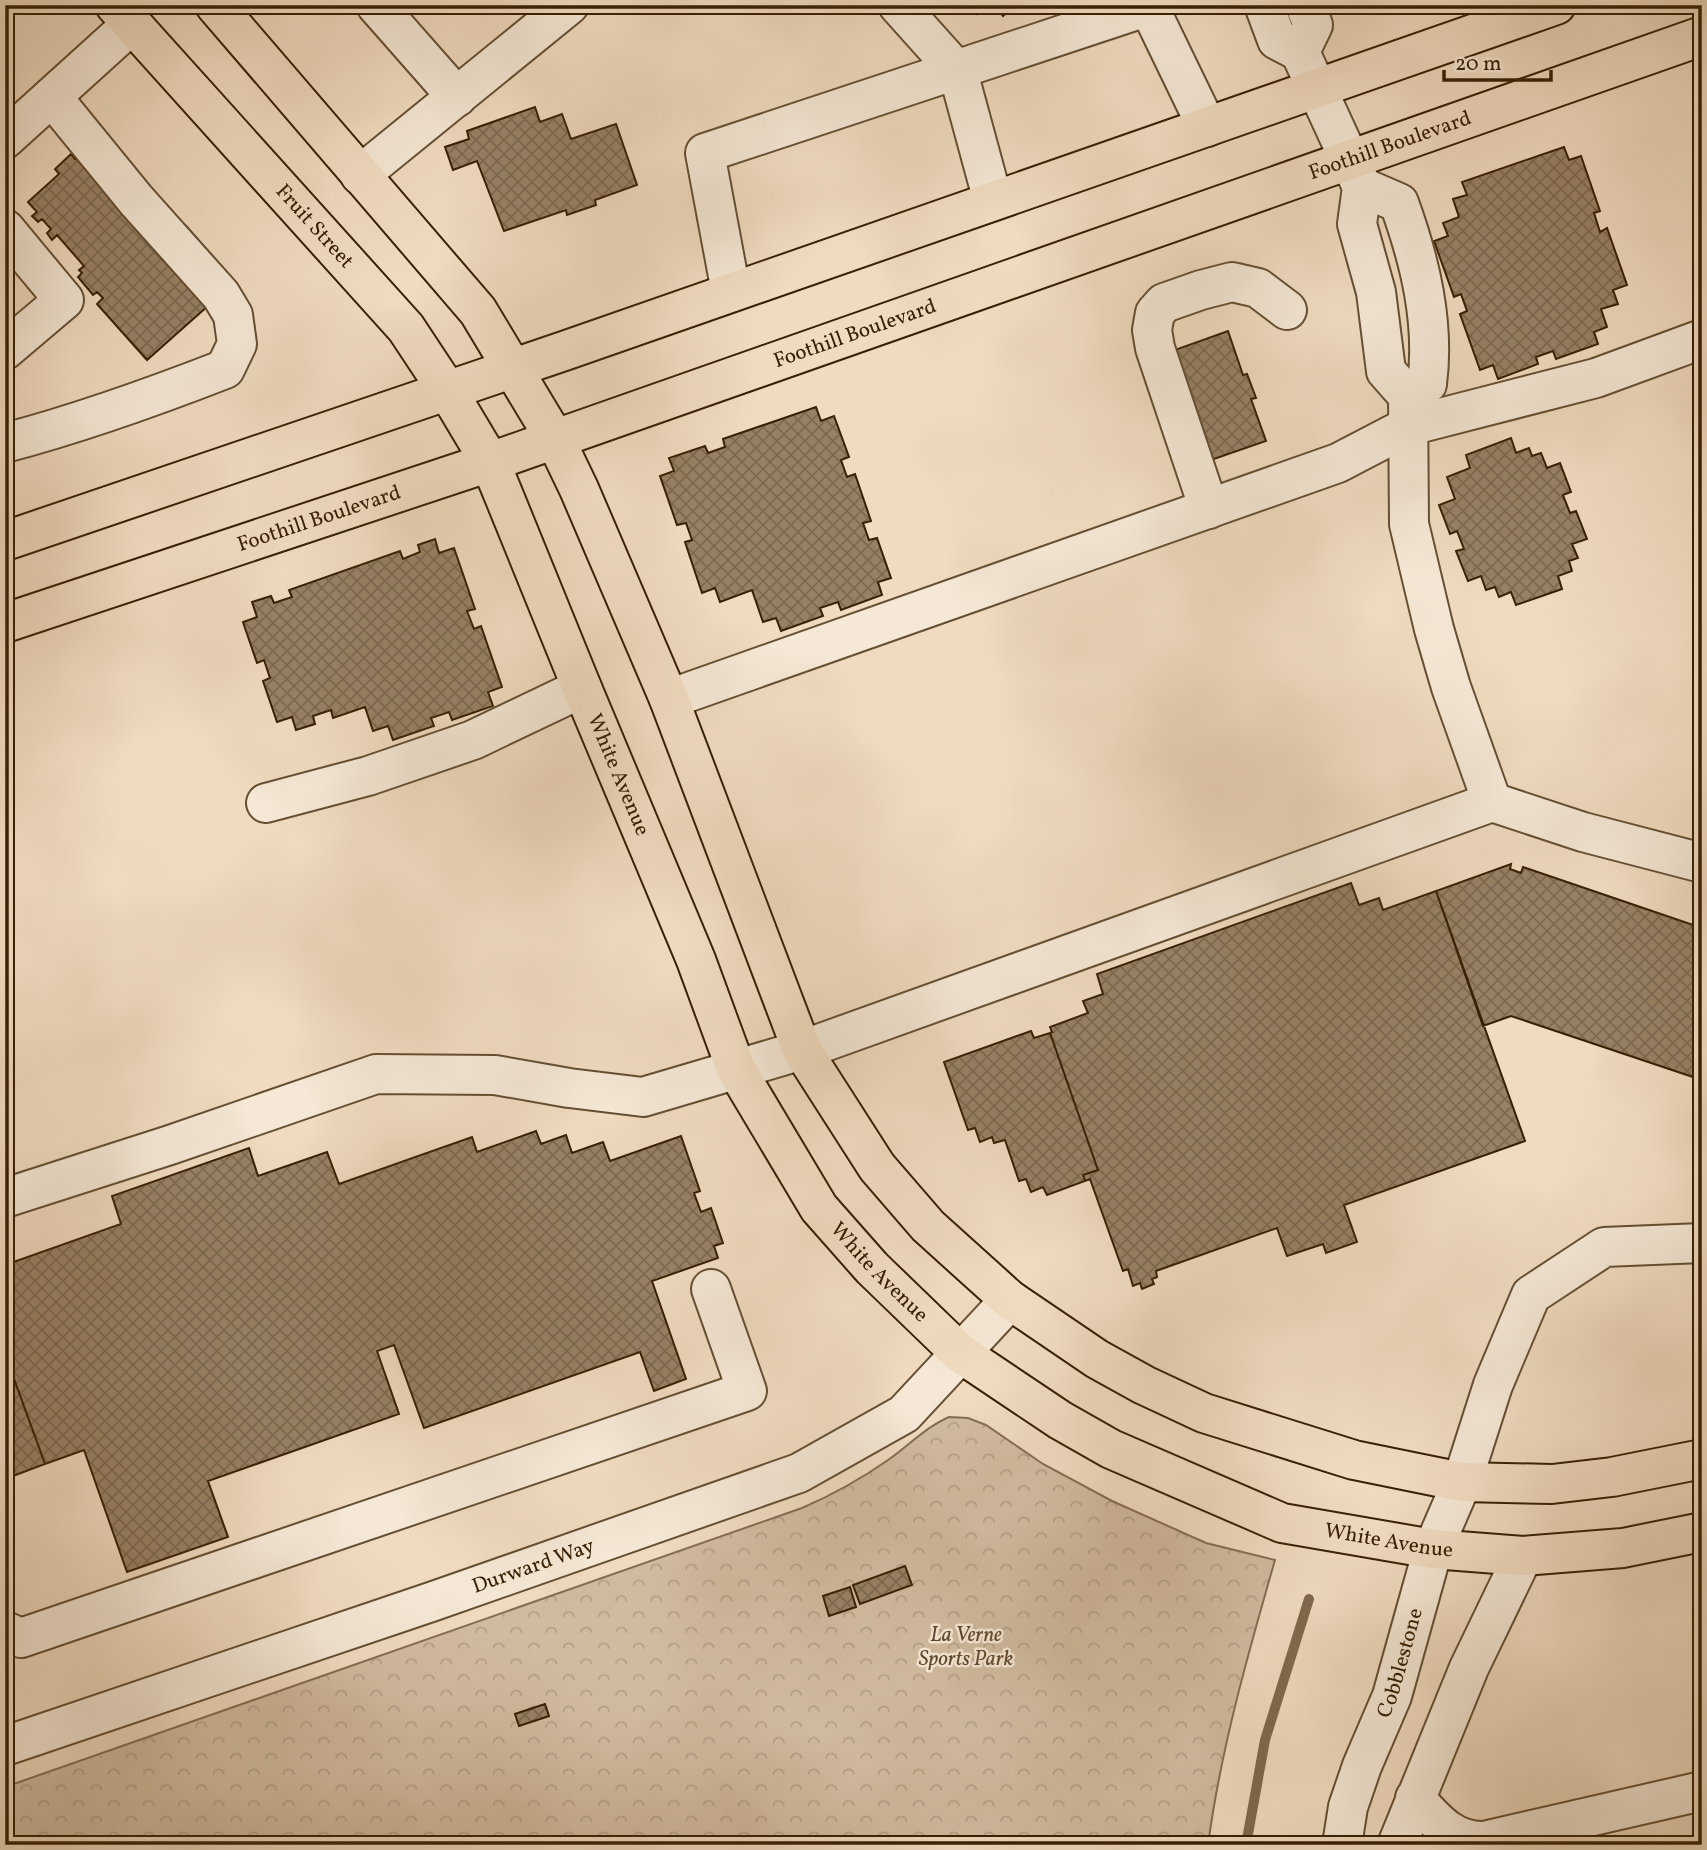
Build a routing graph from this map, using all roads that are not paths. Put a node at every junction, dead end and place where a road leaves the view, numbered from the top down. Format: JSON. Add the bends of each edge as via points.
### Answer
{"nodes":[{"id":1,"x":215,"y":5,"type":"edge"},
{"id":2,"x":376,"y":5,"type":"edge"},
{"id":3,"x":569,"y":5,"type":"edge"},
{"id":4,"x":898,"y":5,"type":"edge"},
{"id":5,"x":1264,"y":5,"type":"edge"},
{"id":6,"x":1305,"y":5,"type":"edge"},
{"id":7,"x":1556,"y":5,"type":"edge"},
{"id":8,"x":1148,"y":6,"type":"edge"},
{"id":9,"x":124,"y":15,"type":"edge"},
{"id":10,"x":1702,"y":36,"type":"edge"},
{"id":11,"x":1300,"y":52,"type":"junction"},
{"id":12,"x":958,"y":72,"type":"junction"},
{"id":13,"x":1315,"y":88,"type":"junction"},
{"id":14,"x":52,"y":97,"type":"junction"},
{"id":15,"x":457,"y":97,"type":"junction"},
{"id":16,"x":1207,"y":127,"type":"junction"},
{"id":17,"x":5,"y":139,"type":"edge"},
{"id":18,"x":1355,"y":173,"type":"junction"},
{"id":19,"x":360,"y":175,"type":"junction"},
{"id":20,"x":993,"y":201,"type":"junction"},
{"id":21,"x":5,"y":229,"type":"edge"},
{"id":22,"x":731,"y":292,"type":"junction"},
{"id":23,"x":1287,"y":310,"type":"dead end"},
{"id":24,"x":1702,"y":339,"type":"edge"},
{"id":25,"x":5,"y":350,"type":"edge"},
{"id":26,"x":513,"y":367,"type":"junction"},
{"id":27,"x":447,"y":390,"type":"junction"},
{"id":28,"x":1408,"y":411,"type":"junction"},
{"id":29,"x":555,"y":439,"type":"junction"},
{"id":30,"x":5,"y":443,"type":"edge"},
{"id":31,"x":490,"y":463,"type":"junction"},
{"id":32,"x":1209,"y":509,"type":"junction"},
{"id":33,"x":5,"y":541,"type":"edge"},
{"id":34,"x":5,"y":623,"type":"edge"},
{"id":35,"x":582,"y":688,"type":"junction"},
{"id":36,"x":669,"y":699,"type":"junction"},
{"id":37,"x":1492,"y":802,"type":"junction"},
{"id":38,"x":266,"y":803,"type":"dead end"},
{"id":39,"x":1702,"y":863,"type":"edge"},
{"id":40,"x":802,"y":1050,"type":"junction"},
{"id":41,"x":736,"y":1069,"type":"junction"},
{"id":42,"x":5,"y":1198,"type":"edge"},
{"id":43,"x":1702,"y":1243,"type":"edge"},
{"id":44,"x":711,"y":1289,"type":"dead end"},
{"id":45,"x":1010,"y":1300,"type":"junction"},
{"id":46,"x":960,"y":1353,"type":"junction"},
{"id":47,"x":1702,"y":1459,"type":"edge"},
{"id":48,"x":1462,"y":1482,"type":"junction"},
{"id":49,"x":1702,"y":1532,"type":"edge"},
{"id":50,"x":1433,"y":1549,"type":"junction"},
{"id":51,"x":1523,"y":1556,"type":"junction"},
{"id":52,"x":5,"y":1631,"type":"edge"},
{"id":53,"x":5,"y":1746,"type":"edge"},
{"id":54,"x":1702,"y":1791,"type":"edge"},
{"id":55,"x":1415,"y":1798,"type":"junction"},
{"id":56,"x":1342,"y":1845,"type":"edge"},
{"id":57,"x":1397,"y":1845,"type":"edge"}],
"edges":[{"from":1,"to":19,"type":"main road"},
{"from":2,"to":15,"type":"street"},
{"from":3,"to":15,"type":"street"},
{"from":4,"to":12,"type":"street"},
{"from":5,"to":11,"type":"street","via":[[1277,40]]},
{"from":6,"to":11,"type":"street","via":[[1313,25]]},
{"from":7,"to":13,"type":"main road"},
{"from":8,"to":12,"type":"street"},
{"from":8,"to":16,"type":"street"},
{"from":9,"to":14,"type":"street"},
{"from":9,"to":27,"type":"main road","name":"Fruit Street","via":[[406,328]]},
{"from":10,"to":18,"type":"main road","name":"Foothill Boulevard"},
{"from":11,"to":13,"type":"street"},
{"from":12,"to":20,"type":"street"},
{"from":12,"to":22,"type":"street","via":[[705,153]]},
{"from":13,"to":16,"type":"main road"},
{"from":13,"to":18,"type":"street"},
{"from":14,"to":17,"type":"street"},
{"from":14,"to":30,"type":"street","via":[[221,295],[233,315],[237,344],[225,369],[52,431]]},
{"from":15,"to":19,"type":"street"},
{"from":16,"to":20,"type":"main road"},
{"from":18,"to":28,"type":"street","via":[[1357,224],[1376,292],[1386,371]]},
{"from":18,"to":29,"type":"main road","name":"Foothill Boulevard"},
{"from":19,"to":26,"type":"main road","via":[[478,311]]},
{"from":20,"to":22,"type":"main road"},
{"from":21,"to":25,"type":"street","via":[[64,300]]},
{"from":22,"to":26,"type":"main road"},
{"from":23,"to":32,"type":"street","via":[[1258,288],[1232,282],[1164,303],[1155,313],[1154,348]]},
{"from":24,"to":28,"type":"street","via":[[1596,378]]},
{"from":26,"to":27,"type":"main road"},
{"from":26,"to":29,"type":"main road"},
{"from":27,"to":31,"type":"main road","name":"Fruit Street"},
{"from":27,"to":33,"type":"main road"},
{"from":28,"to":32,"type":"street","via":[[1338,463]]},
{"from":28,"to":37,"type":"street","via":[[1409,524],[1447,676]]},
{"from":29,"to":31,"type":"main road","name":"Foothill Boulevard"},
{"from":29,"to":36,"type":"main road"},
{"from":31,"to":34,"type":"main road","name":"Foothill Boulevard"},
{"from":31,"to":35,"type":"main road","name":"White Avenue"},
{"from":32,"to":36,"type":"street"},
{"from":35,"to":38,"type":"street","via":[[473,740],[368,776]]},
{"from":35,"to":41,"type":"main road","name":"White Avenue","via":[[696,960]]},
{"from":36,"to":40,"type":"main road"},
{"from":37,"to":39,"type":"street"},
{"from":37,"to":40,"type":"street"},
{"from":40,"to":41,"type":"street"},
{"from":40,"to":45,"type":"main road","via":[[877,1167],[928,1226]]},
{"from":41,"to":42,"type":"street","via":[[643,1097],[495,1075],[376,1074]]},
{"from":41,"to":46,"type":"main road","name":"White Avenue","via":[[819,1208],[872,1268]]},
{"from":43,"to":48,"type":"street","name":"Cobblestone","via":[[1604,1247],[1531,1295],[1493,1385]]},
{"from":44,"to":52,"type":"street","via":[[747,1391],[20,1638]]},
{"from":45,"to":46,"type":"street","name":"Durward Way"},
{"from":45,"to":48,"type":"main road","via":[[1097,1359],[1204,1413],[1354,1460]]},
{"from":46,"to":50,"type":"main road","name":"White Avenue","via":[[1111,1449],[1282,1523]]},
{"from":46,"to":53,"type":"street","name":"Durward Way","via":[[904,1414],[799,1473]]},
{"from":47,"to":48,"type":"main road","via":[[1552,1484]]},
{"from":48,"to":50,"type":"street","name":"Cobblestone"},
{"from":49,"to":51,"type":"main road","name":"White Avenue","via":[[1623,1548]]},
{"from":50,"to":51,"type":"main road","name":"White Avenue"},
{"from":50,"to":56,"type":"street","name":"Cobblestone","via":[[1392,1696],[1348,1807]]},
{"from":51,"to":55,"type":"street","via":[[1469,1668]]},
{"from":54,"to":55,"type":"street","via":[[1484,1841],[1453,1835]]},
{"from":55,"to":57,"type":"street"}]}
